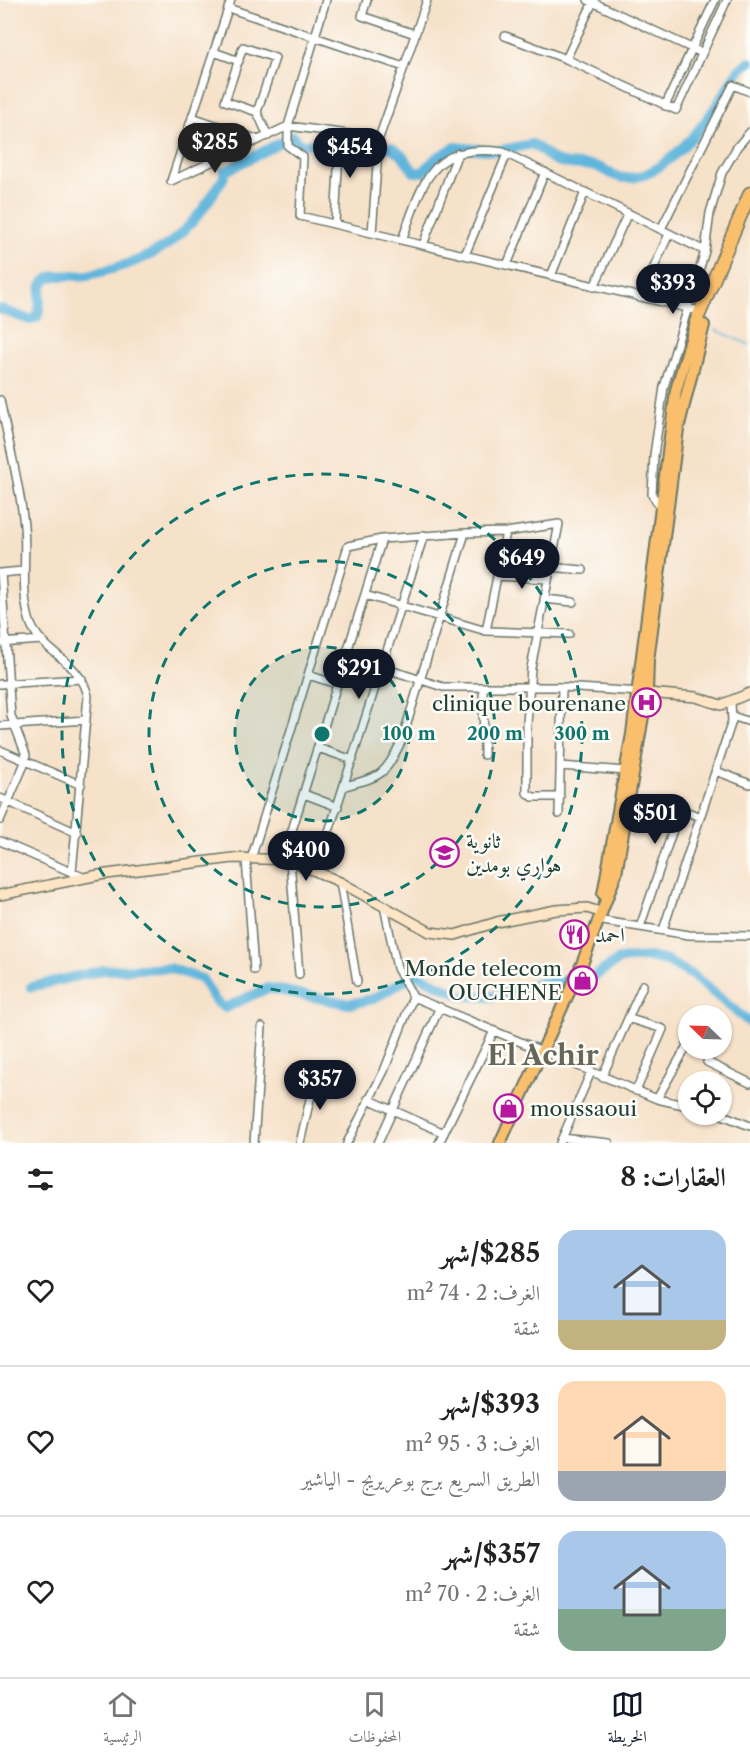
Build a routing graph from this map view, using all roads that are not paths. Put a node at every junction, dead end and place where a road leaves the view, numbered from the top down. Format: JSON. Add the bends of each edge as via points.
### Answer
{"nodes":[{"id":1,"x":231,"y":0,"type":"edge"},
{"id":2,"x":326,"y":0,"type":"edge"},
{"id":3,"x":367,"y":0,"type":"edge"},
{"id":4,"x":427,"y":0,"type":"edge"},
{"id":5,"x":715,"y":0,"type":"edge"},
{"id":6,"x":727,"y":0,"type":"edge"},
{"id":7,"x":592,"y":1,"type":"edge"},
{"id":8,"x":228,"y":8,"type":"junction"},
{"id":9,"x":415,"y":34,"type":"junction"},
{"id":10,"x":505,"y":36,"type":"dead end"},
{"id":11,"x":313,"y":37,"type":"junction"},
{"id":12,"x":692,"y":49,"type":"junction"},
{"id":13,"x":214,"y":52,"type":"junction"},
{"id":14,"x":702,"y":53,"type":"junction"},
{"id":15,"x":566,"y":59,"type":"junction"},
{"id":16,"x":239,"y":61,"type":"junction"},
{"id":17,"x":404,"y":67,"type":"junction"},
{"id":18,"x":750,"y":92,"type":"edge"},
{"id":19,"x":666,"y":106,"type":"junction"},
{"id":20,"x":257,"y":112,"type":"junction"},
{"id":21,"x":192,"y":117,"type":"junction"},
{"id":22,"x":288,"y":126,"type":"junction"},
{"id":23,"x":750,"y":132,"type":"edge"},
{"id":24,"x":340,"y":133,"type":"junction"},
{"id":25,"x":268,"y":136,"type":"junction"},
{"id":26,"x":379,"y":138,"type":"junction"},
{"id":27,"x":259,"y":140,"type":"junction"},
{"id":28,"x":458,"y":153,"type":"junction"},
{"id":29,"x":507,"y":154,"type":"junction"},
{"id":30,"x":545,"y":172,"type":"junction"},
{"id":31,"x":585,"y":192,"type":"junction"},
{"id":32,"x":750,"y":194,"type":"edge"},
{"id":33,"x":628,"y":213,"type":"junction"},
{"id":34,"x":750,"y":215,"type":"edge"},
{"id":35,"x":335,"y":224,"type":"junction"},
{"id":36,"x":661,"y":229,"type":"junction"},
{"id":37,"x":372,"y":233,"type":"junction"},
{"id":38,"x":669,"y":234,"type":"junction"},
{"id":39,"x":402,"y":240,"type":"junction"},
{"id":40,"x":423,"y":245,"type":"junction"},
{"id":41,"x":705,"y":251,"type":"junction"},
{"id":42,"x":465,"y":255,"type":"junction"},
{"id":43,"x":507,"y":266,"type":"junction"},
{"id":44,"x":551,"y":276,"type":"junction"},
{"id":45,"x":594,"y":287,"type":"junction"},
{"id":46,"x":640,"y":298,"type":"junction"},
{"id":47,"x":697,"y":317,"type":"junction"},
{"id":48,"x":0,"y":400,"type":"edge"},
{"id":49,"x":506,"y":532,"type":"junction"},
{"id":50,"x":465,"y":533,"type":"junction"},
{"id":51,"x":424,"y":535,"type":"junction"},
{"id":52,"x":382,"y":539,"type":"junction"},
{"id":53,"x":550,"y":567,"type":"junction"},
{"id":54,"x":584,"y":570,"type":"dead end"},
{"id":55,"x":23,"y":571,"type":"junction"},
{"id":56,"x":1,"y":573,"type":"edge"},
{"id":57,"x":497,"y":576,"type":"junction"},
{"id":58,"x":548,"y":579,"type":"junction"},
{"id":59,"x":365,"y":595,"type":"junction"},
{"id":60,"x":544,"y":599,"type":"junction"},
{"id":61,"x":573,"y":603,"type":"dead end"},
{"id":62,"x":402,"y":606,"type":"junction"},
{"id":63,"x":441,"y":618,"type":"junction"},
{"id":64,"x":486,"y":631,"type":"junction"},
{"id":65,"x":537,"y":632,"type":"junction"},
{"id":66,"x":569,"y":634,"type":"dead end"},
{"id":67,"x":42,"y":640,"type":"junction"},
{"id":68,"x":3,"y":643,"type":"edge"},
{"id":69,"x":346,"y":656,"type":"junction"},
{"id":70,"x":382,"y":667,"type":"junction"},
{"id":71,"x":308,"y":675,"type":"junction"},
{"id":72,"x":82,"y":679,"type":"junction"},
{"id":73,"x":421,"y":680,"type":"junction"},
{"id":74,"x":0,"y":684,"type":"edge"},
{"id":75,"x":9,"y":684,"type":"junction"},
{"id":76,"x":338,"y":684,"type":"junction"},
{"id":77,"x":483,"y":687,"type":"junction"},
{"id":78,"x":530,"y":687,"type":"junction"},
{"id":79,"x":562,"y":687,"type":"junction"},
{"id":80,"x":641,"y":692,"type":"junction"},
{"id":81,"x":750,"y":693,"type":"edge"},
{"id":82,"x":731,"y":703,"type":"junction"},
{"id":83,"x":732,"y":716,"type":"junction"},
{"id":84,"x":86,"y":720,"type":"junction"},
{"id":85,"x":750,"y":722,"type":"edge"},
{"id":86,"x":14,"y":725,"type":"junction"},
{"id":87,"x":0,"y":726,"type":"edge"},
{"id":88,"x":318,"y":748,"type":"junction"},
{"id":89,"x":0,"y":750,"type":"edge"},
{"id":90,"x":484,"y":755,"type":"dead end"},
{"id":91,"x":353,"y":760,"type":"junction"},
{"id":92,"x":26,"y":761,"type":"junction"},
{"id":93,"x":560,"y":766,"type":"junction"},
{"id":94,"x":626,"y":771,"type":"junction"},
{"id":95,"x":716,"y":771,"type":"junction"},
{"id":96,"x":750,"y":784,"type":"edge"},
{"id":97,"x":81,"y":785,"type":"junction"},
{"id":98,"x":345,"y":786,"type":"junction"},
{"id":99,"x":304,"y":794,"type":"junction"},
{"id":100,"x":560,"y":797,"type":"junction"},
{"id":101,"x":0,"y":798,"type":"edge"},
{"id":102,"x":8,"y":802,"type":"junction"},
{"id":103,"x":338,"y":807,"type":"junction"},
{"id":104,"x":559,"y":814,"type":"dead end"},
{"id":105,"x":700,"y":817,"type":"junction"},
{"id":106,"x":0,"y":820,"type":"edge"},
{"id":107,"x":77,"y":832,"type":"junction"},
{"id":108,"x":0,"y":841,"type":"edge"},
{"id":109,"x":249,"y":859,"type":"junction"},
{"id":110,"x":279,"y":860,"type":"junction"},
{"id":111,"x":290,"y":860,"type":"junction"},
{"id":112,"x":72,"y":872,"type":"junction"},
{"id":113,"x":316,"y":872,"type":"junction"},
{"id":114,"x":85,"y":878,"type":"junction"},
{"id":115,"x":340,"y":882,"type":"junction"},
{"id":116,"x":0,"y":895,"type":"edge"},
{"id":117,"x":384,"y":906,"type":"junction"},
{"id":118,"x":598,"y":916,"type":"junction"},
{"id":119,"x":640,"y":927,"type":"junction"},
{"id":120,"x":663,"y":930,"type":"junction"},
{"id":121,"x":750,"y":936,"type":"edge"},
{"id":122,"x":254,"y":970,"type":"dead end"},
{"id":123,"x":299,"y":974,"type":"dead end"},
{"id":124,"x":357,"y":982,"type":"dead end"},
{"id":125,"x":643,"y":985,"type":"dead end"},
{"id":126,"x":412,"y":997,"type":"junction"},
{"id":127,"x":440,"y":1007,"type":"junction"},
{"id":128,"x":630,"y":1019,"type":"junction"},
{"id":129,"x":262,"y":1027,"type":"dead end"},
{"id":130,"x":494,"y":1031,"type":"junction"},
{"id":131,"x":542,"y":1051,"type":"junction"},
{"id":132,"x":680,"y":1059,"type":"edge"},
{"id":133,"x":708,"y":1059,"type":"edge"},
{"id":134,"x":591,"y":1072,"type":"junction"},
{"id":135,"x":316,"y":1073,"type":"dead end"},
{"id":136,"x":602,"y":1077,"type":"junction"},
{"id":137,"x":750,"y":1083,"type":"edge"},
{"id":138,"x":636,"y":1091,"type":"junction"},
{"id":139,"x":368,"y":1099,"type":"junction"},
{"id":140,"x":657,"y":1099,"type":"junction"},
{"id":141,"x":678,"y":1104,"type":"edge"},
{"id":142,"x":392,"y":1111,"type":"junction"},
{"id":143,"x":732,"y":1119,"type":"edge"},
{"id":144,"x":750,"y":1126,"type":"edge"},
{"id":145,"x":444,"y":1133,"type":"junction"},
{"id":146,"x":561,"y":1141,"type":"edge"},
{"id":147,"x":254,"y":1143,"type":"edge"},
{"id":148,"x":300,"y":1143,"type":"edge"},
{"id":149,"x":347,"y":1143,"type":"edge"},
{"id":150,"x":378,"y":1143,"type":"edge"},
{"id":151,"x":440,"y":1143,"type":"edge"},
{"id":152,"x":500,"y":1143,"type":"edge"},
{"id":153,"x":609,"y":1143,"type":"edge"}],
"edges":[{"from":1,"to":8,"type":"street"},
{"from":2,"to":11,"type":"street"},
{"from":3,"to":9,"type":"street","via":[[362,16]]},
{"from":4,"to":9,"type":"street"},
{"from":5,"to":12,"type":"street"},
{"from":6,"to":14,"type":"street"},
{"from":7,"to":12,"type":"street"},
{"from":7,"to":15,"type":"street"},
{"from":8,"to":11,"type":"street"},
{"from":8,"to":13,"type":"street"},
{"from":9,"to":17,"type":"street"},
{"from":10,"to":15,"type":"street"},
{"from":11,"to":17,"type":"street"},
{"from":11,"to":22,"type":"street"},
{"from":12,"to":14,"type":"street"},
{"from":12,"to":19,"type":"street"},
{"from":13,"to":16,"type":"street"},
{"from":13,"to":21,"type":"street"},
{"from":14,"to":19,"type":"street","via":[[676,110]]},
{"from":15,"to":19,"type":"street"},
{"from":16,"to":20,"type":"street","via":[[225,101]]},
{"from":16,"to":20,"type":"street","via":[[243,47],[275,58]]},
{"from":17,"to":26,"type":"street"},
{"from":18,"to":36,"type":"street","via":[[734,85]]},
{"from":20,"to":25,"type":"street"},
{"from":21,"to":27,"type":"street"},
{"from":21,"to":27,"type":"street","via":[[171,181]]},
{"from":22,"to":24,"type":"street"},
{"from":22,"to":25,"type":"street"},
{"from":22,"to":35,"type":"street","via":[[288,146],[303,157],[300,216]]},
{"from":23,"to":41,"type":"street","via":[[722,173],[710,213]]},
{"from":24,"to":26,"type":"street"},
{"from":24,"to":35,"type":"street"},
{"from":25,"to":27,"type":"street"},
{"from":26,"to":37,"type":"street"},
{"from":28,"to":29,"type":"street","via":[[486,149]]},
{"from":28,"to":39,"type":"street","via":[[429,172]]},
{"from":28,"to":40,"type":"street"},
{"from":29,"to":30,"type":"street"},
{"from":29,"to":42,"type":"street"},
{"from":30,"to":31,"type":"street"},
{"from":30,"to":43,"type":"street"},
{"from":31,"to":33,"type":"street"},
{"from":31,"to":44,"type":"street"},
{"from":32,"to":47,"type":"highway"},
{"from":33,"to":36,"type":"street"},
{"from":33,"to":45,"type":"street"},
{"from":34,"to":47,"type":"highway"},
{"from":35,"to":37,"type":"street"},
{"from":36,"to":38,"type":"street"},
{"from":37,"to":39,"type":"street"},
{"from":38,"to":41,"type":"street"},
{"from":38,"to":46,"type":"street"},
{"from":39,"to":40,"type":"street"},
{"from":40,"to":42,"type":"street"},
{"from":41,"to":47,"type":"street"},
{"from":42,"to":43,"type":"street"},
{"from":43,"to":44,"type":"street"},
{"from":44,"to":45,"type":"street"},
{"from":45,"to":46,"type":"street"},
{"from":46,"to":47,"type":"street"},
{"from":47,"to":80,"type":"main road"},
{"from":47,"to":80,"type":"main road","via":[[676,390]]},
{"from":48,"to":55,"type":"street","via":[[23,517]]},
{"from":49,"to":50,"type":"street"},
{"from":49,"to":53,"type":"street","via":[[559,524]]},
{"from":49,"to":57,"type":"street"},
{"from":50,"to":51,"type":"street"},
{"from":50,"to":63,"type":"street"},
{"from":51,"to":52,"type":"street"},
{"from":51,"to":62,"type":"street"},
{"from":52,"to":59,"type":"street"},
{"from":52,"to":71,"type":"street","via":[[348,546]]},
{"from":53,"to":54,"type":"street"},
{"from":53,"to":58,"type":"street"},
{"from":55,"to":56,"type":"street"},
{"from":55,"to":67,"type":"street","via":[[31,624]]},
{"from":56,"to":68,"type":"street"},
{"from":57,"to":58,"type":"street"},
{"from":57,"to":64,"type":"street"},
{"from":58,"to":60,"type":"street"},
{"from":59,"to":62,"type":"street"},
{"from":59,"to":69,"type":"street"},
{"from":60,"to":61,"type":"street"},
{"from":60,"to":65,"type":"street"},
{"from":62,"to":63,"type":"street"},
{"from":62,"to":70,"type":"street"},
{"from":63,"to":64,"type":"street"},
{"from":63,"to":73,"type":"street"},
{"from":64,"to":65,"type":"street"},
{"from":65,"to":66,"type":"street"},
{"from":65,"to":78,"type":"street"},
{"from":67,"to":68,"type":"street"},
{"from":67,"to":72,"type":"street"},
{"from":68,"to":75,"type":"street"},
{"from":69,"to":70,"type":"street"},
{"from":69,"to":76,"type":"street"},
{"from":70,"to":73,"type":"street"},
{"from":70,"to":91,"type":"street"},
{"from":71,"to":76,"type":"street"},
{"from":71,"to":109,"type":"street"},
{"from":72,"to":75,"type":"street"},
{"from":72,"to":84,"type":"street","via":[[88,696]]},
{"from":73,"to":77,"type":"street","via":[[443,687]]},
{"from":73,"to":98,"type":"street","via":[[402,741],[392,759],[378,777]]},
{"from":74,"to":75,"type":"street"},
{"from":75,"to":86,"type":"street"},
{"from":76,"to":88,"type":"street"},
{"from":77,"to":78,"type":"street"},
{"from":77,"to":90,"type":"street"},
{"from":78,"to":79,"type":"street"},
{"from":78,"to":100,"type":"street","via":[[527,793],[533,797]]},
{"from":79,"to":80,"type":"street"},
{"from":79,"to":93,"type":"street"},
{"from":80,"to":82,"type":"street","via":[[696,697],[721,705]]},
{"from":80,"to":94,"type":"main road"},
{"from":80,"to":118,"type":"main road","via":[[618,863]]},
{"from":81,"to":82,"type":"street"},
{"from":82,"to":83,"type":"street"},
{"from":83,"to":85,"type":"street"},
{"from":83,"to":95,"type":"street"},
{"from":84,"to":86,"type":"street"},
{"from":84,"to":97,"type":"street"},
{"from":86,"to":87,"type":"street"},
{"from":86,"to":92,"type":"street"},
{"from":88,"to":91,"type":"street"},
{"from":88,"to":99,"type":"street"},
{"from":89,"to":92,"type":"street"},
{"from":91,"to":98,"type":"street"},
{"from":92,"to":97,"type":"street"},
{"from":92,"to":102,"type":"street"},
{"from":93,"to":94,"type":"street"},
{"from":93,"to":100,"type":"street"},
{"from":94,"to":118,"type":"main road"},
{"from":95,"to":96,"type":"street"},
{"from":95,"to":105,"type":"street"},
{"from":97,"to":107,"type":"street"},
{"from":98,"to":103,"type":"street"},
{"from":99,"to":103,"type":"street"},
{"from":99,"to":110,"type":"street","via":[[290,840]]},
{"from":100,"to":104,"type":"street"},
{"from":101,"to":102,"type":"street"},
{"from":102,"to":106,"type":"street"},
{"from":102,"to":107,"type":"street"},
{"from":103,"to":113,"type":"street"},
{"from":105,"to":119,"type":"street","via":[[680,809]]},
{"from":105,"to":120,"type":"street"},
{"from":107,"to":112,"type":"street"},
{"from":108,"to":112,"type":"street"},
{"from":109,"to":110,"type":"street"},
{"from":109,"to":114,"type":"street"},
{"from":109,"to":122,"type":"street"},
{"from":110,"to":111,"type":"street"},
{"from":111,"to":113,"type":"street"},
{"from":111,"to":123,"type":"street"},
{"from":112,"to":114,"type":"street"},
{"from":113,"to":115,"type":"street"},
{"from":114,"to":116,"type":"street"},
{"from":115,"to":117,"type":"street"},
{"from":115,"to":124,"type":"street"},
{"from":117,"to":118,"type":"street","via":[[430,932],[455,935],[556,910],[587,909]]},
{"from":117,"to":126,"type":"street","via":[[397,968]]},
{"from":118,"to":119,"type":"street"},
{"from":118,"to":131,"type":"main road","via":[[582,964]]},
{"from":119,"to":120,"type":"street"},
{"from":120,"to":121,"type":"street","via":[[689,935]]},
{"from":125,"to":128,"type":"street"},
{"from":126,"to":127,"type":"street"},
{"from":126,"to":139,"type":"street","via":[[384,1071]]},
{"from":127,"to":130,"type":"street"},
{"from":127,"to":142,"type":"street"},
{"from":128,"to":136,"type":"street"},
{"from":128,"to":138,"type":"street","via":[[663,1029]]},
{"from":129,"to":147,"type":"street"},
{"from":130,"to":131,"type":"street"},
{"from":130,"to":145,"type":"street"},
{"from":131,"to":134,"type":"street"},
{"from":131,"to":152,"type":"main road"},
{"from":132,"to":140,"type":"street"},
{"from":133,"to":137,"type":"street","via":[[707,1062]]},
{"from":134,"to":136,"type":"street"},
{"from":134,"to":146,"type":"street"},
{"from":135,"to":148,"type":"street"},
{"from":136,"to":138,"type":"street"},
{"from":138,"to":140,"type":"street"},
{"from":139,"to":142,"type":"street"},
{"from":139,"to":149,"type":"street"},
{"from":140,"to":141,"type":"street"},
{"from":142,"to":145,"type":"street"},
{"from":142,"to":150,"type":"street"},
{"from":143,"to":144,"type":"street"},
{"from":145,"to":151,"type":"street"},
{"from":146,"to":153,"type":"street"}]}
